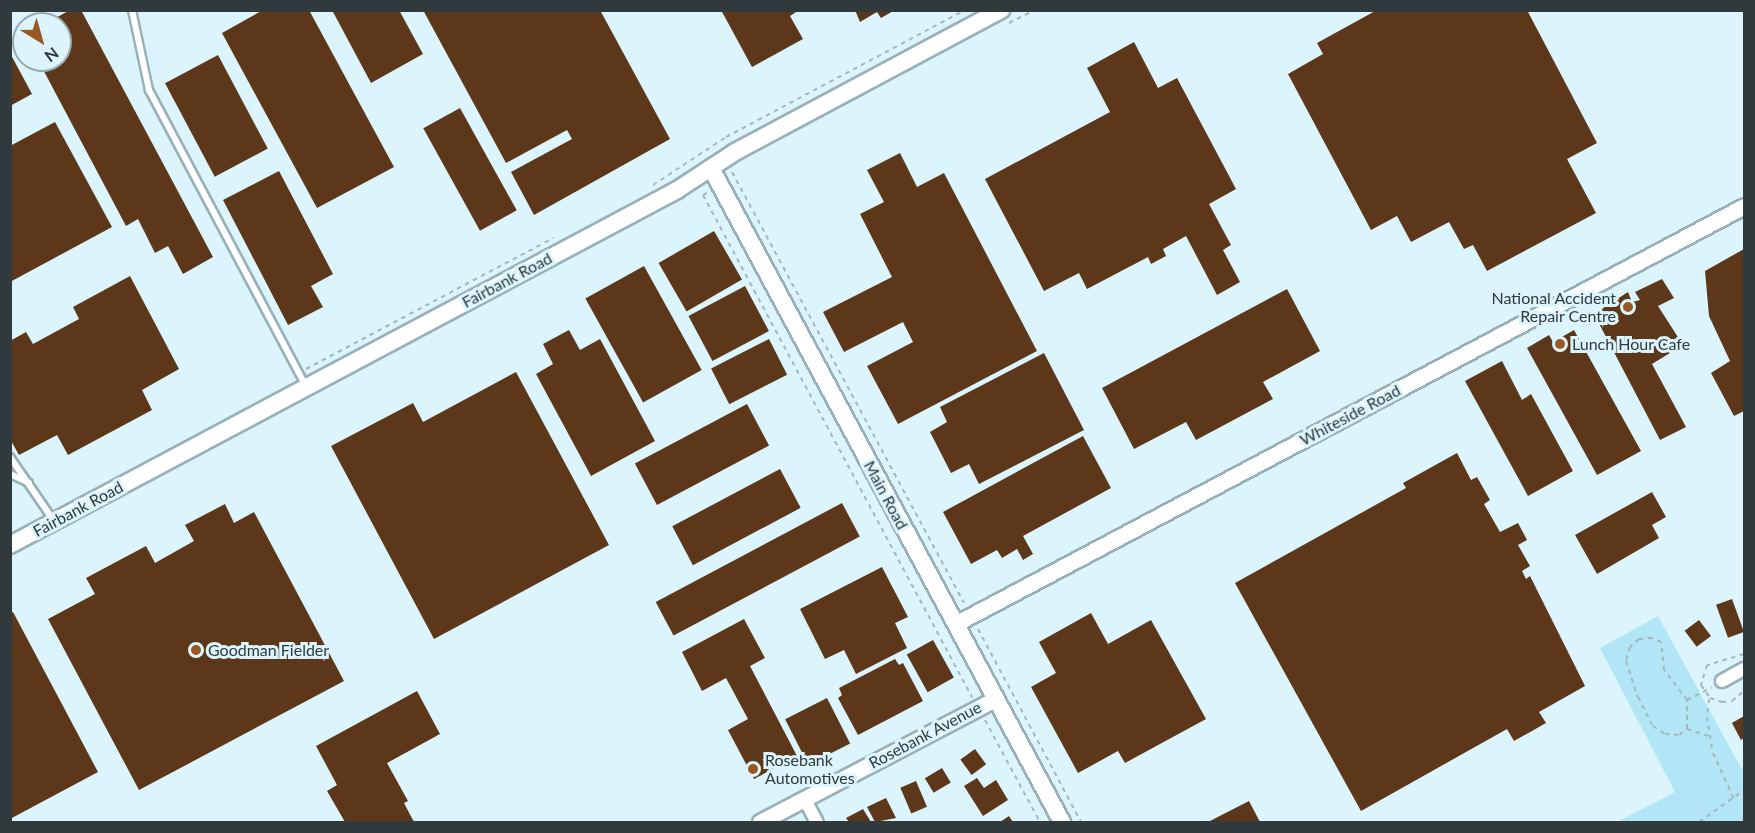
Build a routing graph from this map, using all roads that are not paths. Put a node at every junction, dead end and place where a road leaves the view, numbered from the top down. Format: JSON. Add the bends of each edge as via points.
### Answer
{"nodes":[{"id":1,"x":132,"y":10,"type":"edge"},
{"id":2,"x":1001,"y":10,"type":"edge"},
{"id":3,"x":715,"y":175,"type":"junction"},
{"id":4,"x":1744,"y":206,"type":"edge"},
{"id":5,"x":302,"y":380,"type":"junction"},
{"id":6,"x":10,"y":457,"type":"edge"},
{"id":7,"x":10,"y":474,"type":"edge"},
{"id":8,"x":29,"y":483,"type":"junction"},
{"id":9,"x":54,"y":522,"type":"junction"},
{"id":10,"x":10,"y":545,"type":"edge"},
{"id":11,"x":955,"y":624,"type":"junction"},
{"id":12,"x":1744,"y":669,"type":"edge"},
{"id":13,"x":1722,"y":681,"type":"road end"},
{"id":14,"x":995,"y":699,"type":"junction"},
{"id":15,"x":804,"y":798,"type":"junction"},
{"id":16,"x":760,"y":822,"type":"edge"},
{"id":17,"x":817,"y":822,"type":"edge"},
{"id":18,"x":1062,"y":822,"type":"edge"}],
"edges":[{"from":1,"to":5,"type":"lane","via":[[149,90]]},
{"from":2,"to":3,"type":"main road","name":"Fairbank Road"},
{"from":3,"to":5,"type":"main road","name":"Fairbank Road","via":[[677,190]]},
{"from":3,"to":11,"type":"main road","name":"Main Road"},
{"from":4,"to":11,"type":"street","name":"Whiteside Road"},
{"from":5,"to":9,"type":"main road","name":"Fairbank Road"},
{"from":6,"to":8,"type":"lane"},
{"from":7,"to":8,"type":"lane"},
{"from":8,"to":9,"type":"lane"},
{"from":9,"to":10,"type":"main road","name":"Fairbank Road"},
{"from":11,"to":14,"type":"main road","name":"Main Road"},
{"from":12,"to":13,"type":"street"},
{"from":14,"to":15,"type":"street","name":"Rosebank Avenue"},
{"from":14,"to":18,"type":"main road","name":"Main Road"},
{"from":15,"to":16,"type":"street","name":"Rosebank Avenue"},
{"from":15,"to":17,"type":"street"}]}
